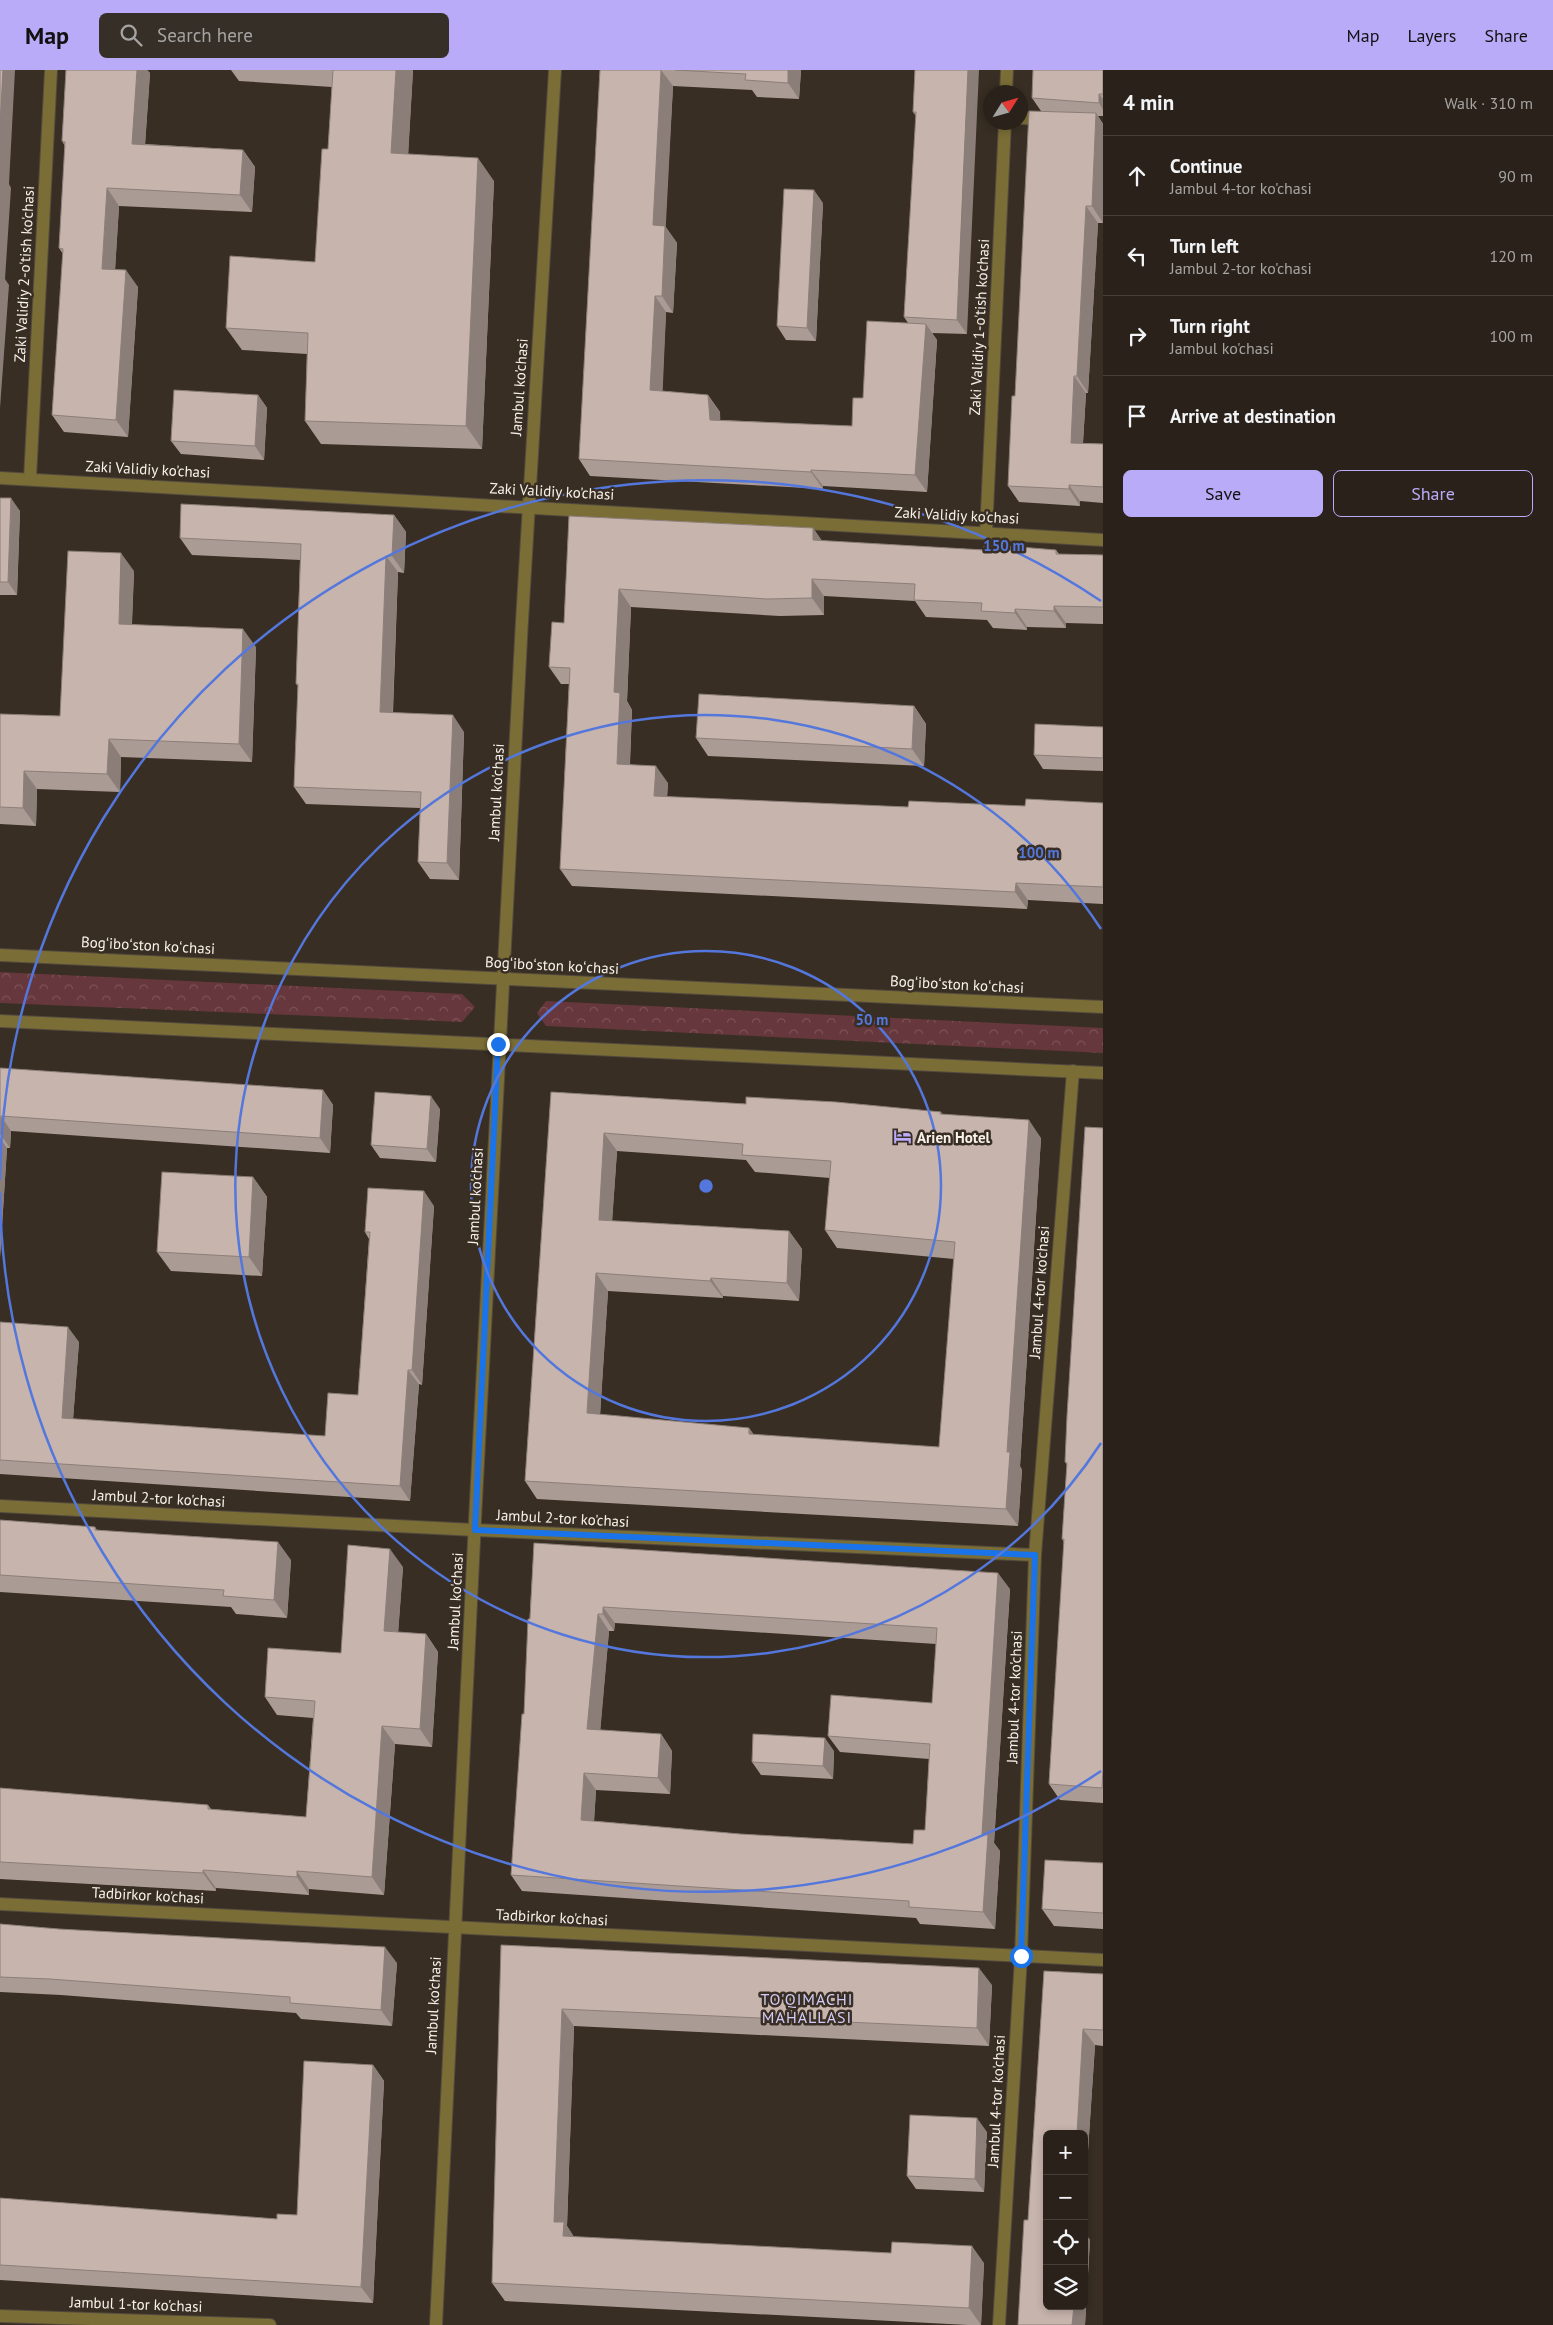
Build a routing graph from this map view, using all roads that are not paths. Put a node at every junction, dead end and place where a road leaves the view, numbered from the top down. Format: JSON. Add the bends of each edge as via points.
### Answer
{"nodes":[{"id":1,"x":51,"y":70,"type":"edge"},
{"id":2,"x":555,"y":70,"type":"edge"},
{"id":3,"x":1007,"y":70,"type":"edge"},
{"id":4,"x":1006,"y":85,"type":"edge"},
{"id":5,"x":1028,"y":118,"type":"edge"},
{"id":6,"x":1057,"y":120,"type":"edge"},
{"id":7,"x":1005,"y":130,"type":"edge"},
{"id":8,"x":0,"y":478,"type":"edge"},
{"id":9,"x":30,"y":479,"type":"junction"},
{"id":10,"x":527,"y":506,"type":"junction"},
{"id":11,"x":986,"y":533,"type":"junction"},
{"id":12,"x":1103,"y":540,"type":"edge"},
{"id":13,"x":0,"y":955,"type":"edge"},
{"id":14,"x":501,"y":978,"type":"junction"},
{"id":15,"x":1103,"y":1007,"type":"edge"},
{"id":16,"x":0,"y":1021,"type":"edge"},
{"id":17,"x":498,"y":1044,"type":"junction"},
{"id":18,"x":1073,"y":1071,"type":"junction"},
{"id":19,"x":1103,"y":1073,"type":"edge"},
{"id":20,"x":0,"y":1506,"type":"edge"},
{"id":21,"x":475,"y":1530,"type":"junction"},
{"id":22,"x":1035,"y":1555,"type":"junction"},
{"id":23,"x":0,"y":1904,"type":"edge"},
{"id":24,"x":453,"y":1928,"type":"junction"},
{"id":25,"x":1021,"y":1956,"type":"junction"},
{"id":26,"x":1103,"y":1960,"type":"edge"},
{"id":27,"x":0,"y":2316,"type":"edge"},
{"id":28,"x":270,"y":2325,"type":"edge"},
{"id":29,"x":436,"y":2325,"type":"edge"},
{"id":30,"x":999,"y":2325,"type":"edge"}],
"edges":[{"from":1,"to":9,"type":"street","name":"Zaki Validiy 2-o'tish ko'chasi"},
{"from":2,"to":10,"type":"street","name":"Jambul ko'chasi"},
{"from":3,"to":4,"type":"street"},
{"from":5,"to":6,"type":"street"},
{"from":7,"to":11,"type":"street","name":"Zaki Validiy 1-o'tish ko'chasi"},
{"from":8,"to":9,"type":"street","name":"Zaki Validiy ko'chasi"},
{"from":9,"to":10,"type":"street","name":"Zaki Validiy ko'chasi"},
{"from":10,"to":11,"type":"street","name":"Zaki Validiy ko'chasi"},
{"from":10,"to":14,"type":"street","name":"Jambul ko'chasi"},
{"from":11,"to":12,"type":"street","name":"Zaki Validiy ko'chasi"},
{"from":13,"to":14,"type":"street","name":"Bogʻiboʻston koʻchasi"},
{"from":14,"to":15,"type":"street","name":"Bogʻiboʻston koʻchasi"},
{"from":14,"to":17,"type":"street","name":"Jambul ko'chasi"},
{"from":16,"to":17,"type":"street"},
{"from":17,"to":18,"type":"street"},
{"from":17,"to":21,"type":"street","name":"Jambul ko'chasi"},
{"from":18,"to":19,"type":"street"},
{"from":18,"to":22,"type":"street","name":"Jambul 4-tor ko'chasi"},
{"from":20,"to":21,"type":"street","name":"Jambul 2-tor ko'chasi"},
{"from":21,"to":22,"type":"street","name":"Jambul 2-tor ko'chasi"},
{"from":21,"to":24,"type":"street","name":"Jambul ko'chasi"},
{"from":22,"to":25,"type":"street","name":"Jambul 4-tor ko'chasi"},
{"from":23,"to":24,"type":"street","name":"Tadbirkor ko'chasi"},
{"from":24,"to":25,"type":"street","name":"Tadbirkor ko'chasi"},
{"from":24,"to":29,"type":"street","name":"Jambul ko'chasi"},
{"from":25,"to":26,"type":"street","name":"Tadbirkor ko'chasi"},
{"from":25,"to":30,"type":"street","name":"Jambul 4-tor ko'chasi"},
{"from":27,"to":28,"type":"street","name":"Jambul 1-tor ko'chasi"}]}
